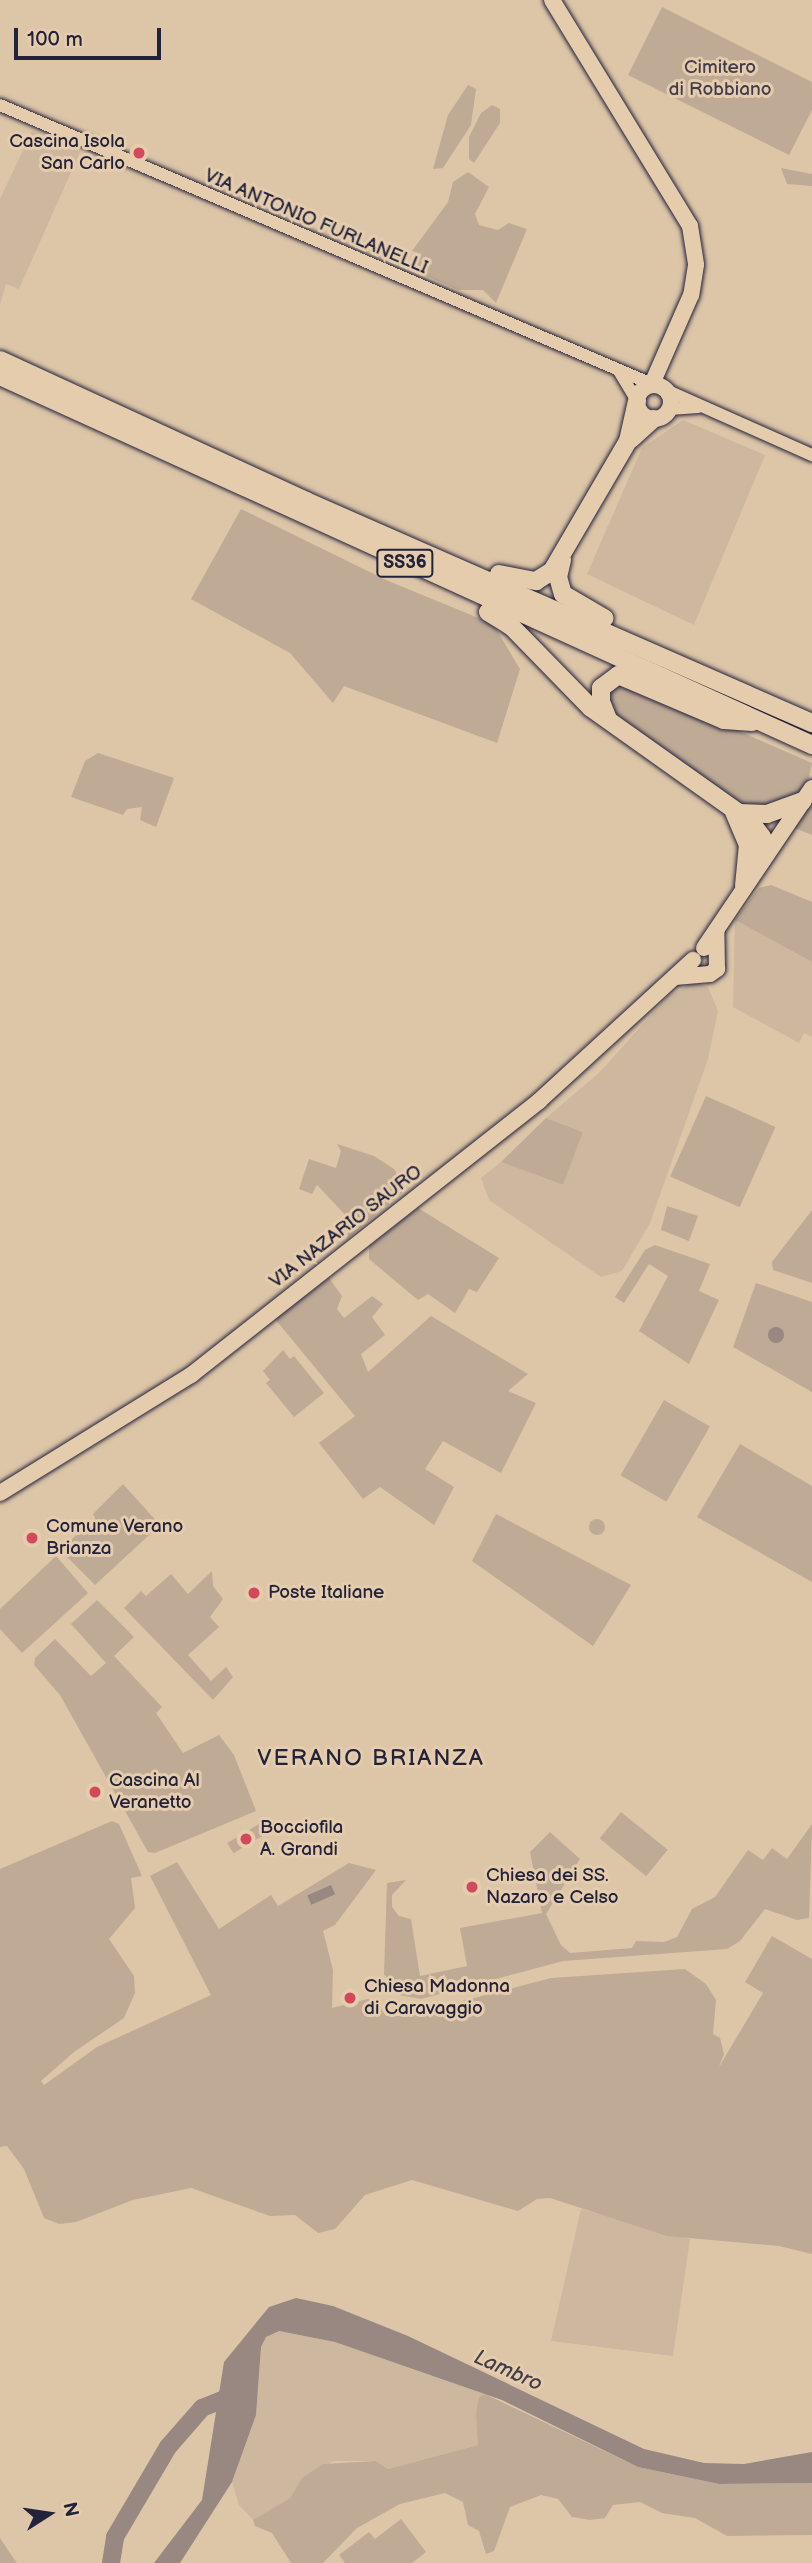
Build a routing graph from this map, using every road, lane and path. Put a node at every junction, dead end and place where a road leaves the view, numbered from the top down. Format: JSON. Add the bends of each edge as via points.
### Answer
{"nodes":[{"id":1,"x":552,"y":0,"type":"edge"},
{"id":2,"x":0,"y":106,"type":"edge"},
{"id":3,"x":0,"y":360,"type":"edge"},
{"id":4,"x":619,"y":371,"type":"junction"},
{"id":5,"x":0,"y":376,"type":"edge"},
{"id":6,"x":661,"y":387,"type":"junction"},
{"id":7,"x":637,"y":401,"type":"junction"},
{"id":8,"x":702,"y":407,"type":"junction"},
{"id":9,"x":670,"y":409,"type":"junction"},
{"id":10,"x":653,"y":419,"type":"junction"},
{"id":11,"x":628,"y":441,"type":"junction"},
{"id":12,"x":812,"y":455,"type":"edge"},
{"id":13,"x":340,"y":515,"type":"junction"},
{"id":14,"x":378,"y":551,"type":"junction"},
{"id":15,"x":564,"y":554,"type":"junction"},
{"id":16,"x":666,"y":657,"type":"junction"},
{"id":17,"x":608,"y":719,"type":"junction"},
{"id":18,"x":759,"y":721,"type":"junction"},
{"id":19,"x":812,"y":723,"type":"edge"},
{"id":20,"x":812,"y":745,"type":"edge"},
{"id":21,"x":808,"y":795,"type":"edge"},
{"id":22,"x":734,"y":812,"type":"junction"},
{"id":23,"x":746,"y":836,"type":"junction"},
{"id":24,"x":767,"y":849,"type":"junction"},
{"id":25,"x":744,"y":886,"type":"junction"},
{"id":26,"x":0,"y":1493,"type":"edge"}],
"edges":[{"from":1,"to":6,"type":"main road","via":[[690,226],[696,265],[691,295],[663,363]]},
{"from":2,"to":4,"type":"street","name":"VIA ANTONIO FURLANELLI"},
{"from":3,"to":13,"type":"highway","number":"SS36"},
{"from":4,"to":6,"type":"street","name":"VIA ANTONIO FURLANELLI"},
{"from":4,"to":7,"type":"street"},
{"from":5,"to":14,"type":"highway","number":"SS36"},
{"from":6,"to":7,"type":"main road","via":[[639,392]]},
{"from":6,"to":8,"type":"street","name":"VIA ANTONIO FURLANELLI"},
{"from":6,"to":9,"type":"main road"},
{"from":7,"to":10,"type":"main road","via":[[641,414]]},
{"from":7,"to":11,"type":"highway"},
{"from":8,"to":9,"type":"street","name":"VIA ANTONIO FURLANELLI"},
{"from":8,"to":12,"type":"street","name":"VIA ANTONIO FURLANELLI"},
{"from":9,"to":10,"type":"main road"},
{"from":10,"to":11,"type":"highway"},
{"from":11,"to":15,"type":"highway"},
{"from":13,"to":15,"type":"highway","via":[[372,517],[516,580],[544,578]]},
{"from":13,"to":16,"type":"highway","number":"SS36"},
{"from":14,"to":17,"type":"highway","via":[[505,622],[591,708]]},
{"from":14,"to":18,"type":"highway","number":"SS36"},
{"from":15,"to":16,"type":"highway","via":[[558,577],[569,601],[646,639]]},
{"from":16,"to":19,"type":"highway","number":"SS36"},
{"from":17,"to":18,"type":"highway","via":[[601,688],[618,675],[724,720]]},
{"from":17,"to":22,"type":"highway"},
{"from":18,"to":20,"type":"highway","number":"SS36"},
{"from":21,"to":22,"type":"highway","via":[[766,814]]},
{"from":21,"to":24,"type":"main road"},
{"from":22,"to":23,"type":"highway"},
{"from":22,"to":24,"type":"highway","via":[[757,827]]},
{"from":23,"to":24,"type":"highway"},
{"from":23,"to":25,"type":"highway","via":[[749,861]]},
{"from":24,"to":25,"type":"main road"},
{"from":25,"to":26,"type":"main road","name":"VIA NAZARIO SAURO","via":[[703,958],[674,977],[539,1101],[191,1375]]}]}
